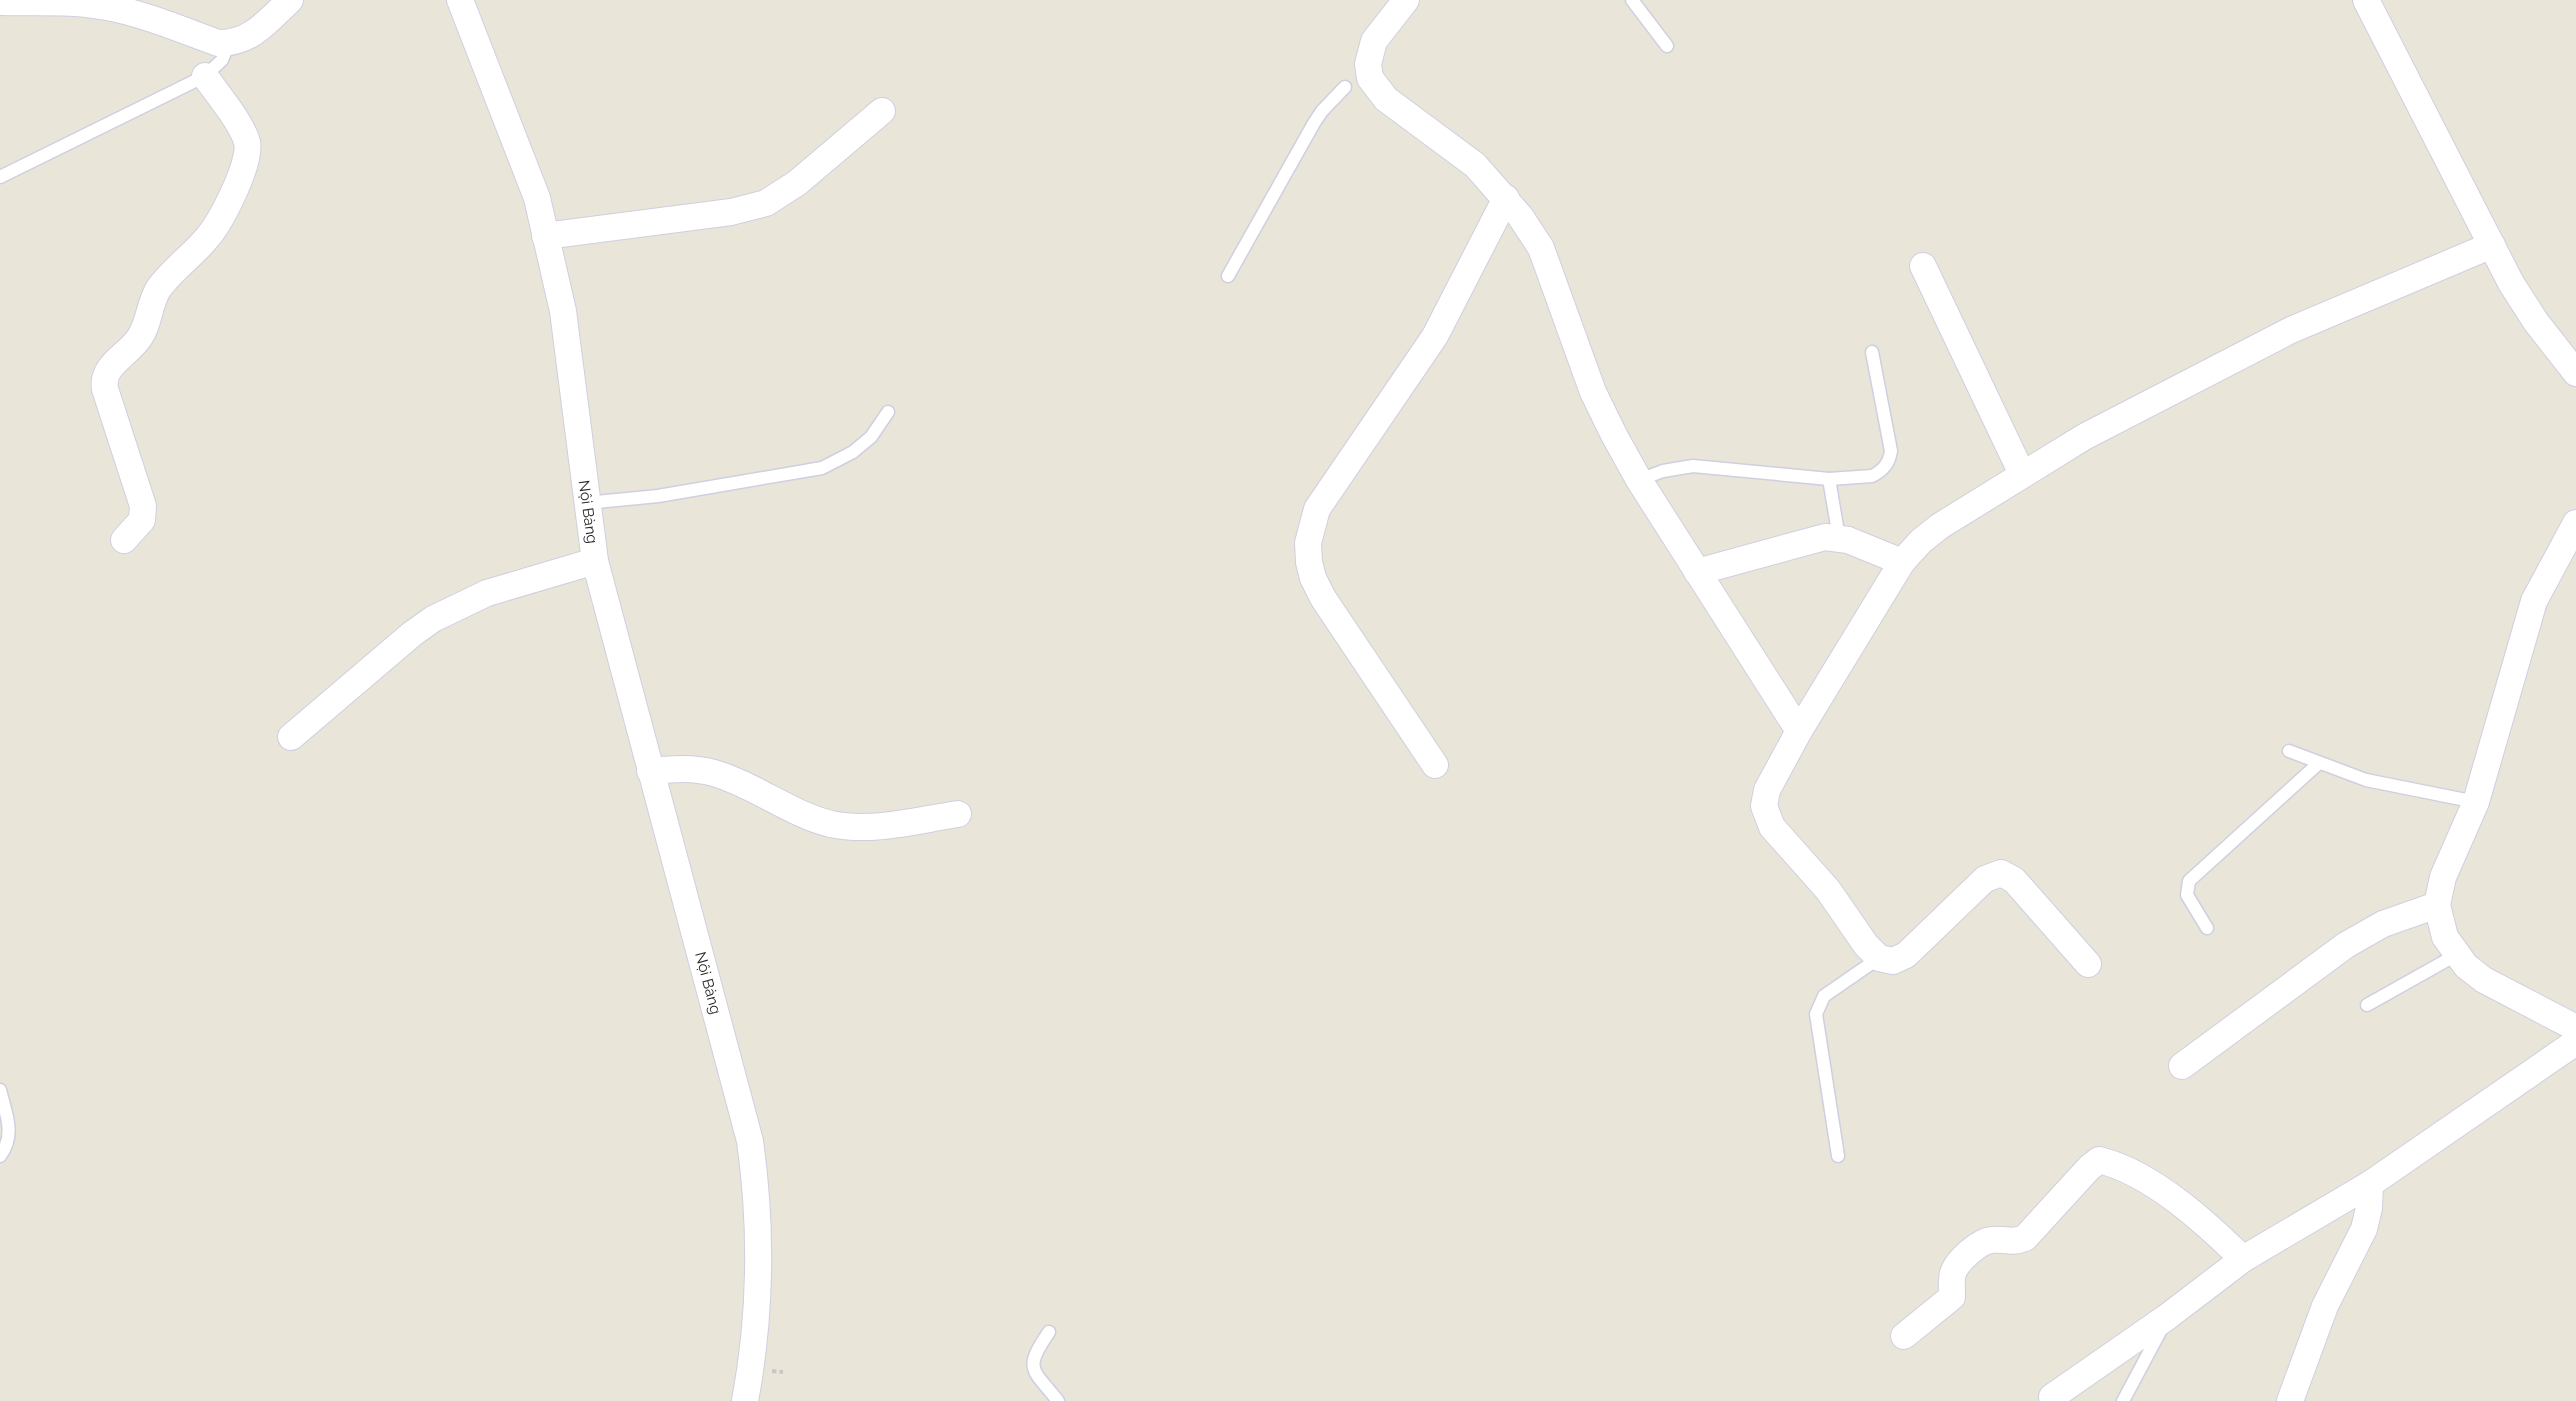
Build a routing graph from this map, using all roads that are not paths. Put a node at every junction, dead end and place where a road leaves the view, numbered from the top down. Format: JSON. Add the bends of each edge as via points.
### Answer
{"nodes":[{"id":1,"x":290,"y":0,"type":"edge"},
{"id":2,"x":460,"y":0,"type":"edge"},
{"id":3,"x":1406,"y":0,"type":"edge"},
{"id":4,"x":1632,"y":0,"type":"edge"},
{"id":5,"x":2366,"y":0,"type":"edge"},
{"id":6,"x":0,"y":2,"type":"edge"},
{"id":7,"x":80,"y":2,"type":"edge"},
{"id":8,"x":229,"y":43,"type":"junction"},
{"id":9,"x":1667,"y":46,"type":"dead end"},
{"id":10,"x":205,"y":76,"type":"junction"},
{"id":11,"x":1345,"y":87,"type":"dead end"},
{"id":12,"x":882,"y":111,"type":"dead end"},
{"id":13,"x":0,"y":177,"type":"edge"},
{"id":14,"x":1506,"y":198,"type":"junction"},
{"id":15,"x":545,"y":236,"type":"junction"},
{"id":16,"x":2492,"y":245,"type":"junction"},
{"id":17,"x":1923,"y":266,"type":"dead end"},
{"id":18,"x":1228,"y":276,"type":"dead end"},
{"id":19,"x":1872,"y":352,"type":"dead end"},
{"id":20,"x":2576,"y":373,"type":"edge"},
{"id":21,"x":888,"y":412,"type":"dead end"},
{"id":22,"x":2022,"y":474,"type":"junction"},
{"id":23,"x":1829,"y":479,"type":"junction"},
{"id":24,"x":1639,"y":480,"type":"junction"},
{"id":25,"x":586,"y":503,"type":"junction"},
{"id":26,"x":2576,"y":523,"type":"edge"},
{"id":27,"x":1839,"y":538,"type":"junction"},
{"id":28,"x":124,"y":540,"type":"dead end"},
{"id":29,"x":596,"y":561,"type":"junction"},
{"id":30,"x":1902,"y":562,"type":"junction"},
{"id":31,"x":1697,"y":572,"type":"junction"},
{"id":32,"x":1799,"y":731,"type":"junction"},
{"id":33,"x":291,"y":737,"type":"dead end"},
{"id":34,"x":2289,"y":751,"type":"dead end"},
{"id":35,"x":2319,"y":763,"type":"junction"},
{"id":36,"x":1435,"y":765,"type":"dead end"},
{"id":37,"x":650,"y":771,"type":"junction"},
{"id":38,"x":2476,"y":802,"type":"junction"},
{"id":39,"x":958,"y":814,"type":"dead end"},
{"id":40,"x":2437,"y":906,"type":"junction"},
{"id":41,"x":2207,"y":928,"type":"dead end"},
{"id":42,"x":1873,"y":951,"type":"junction"},
{"id":43,"x":2456,"y":955,"type":"junction"},
{"id":44,"x":2088,"y":964,"type":"dead end"},
{"id":45,"x":2367,"y":1005,"type":"dead end"},
{"id":46,"x":2576,"y":1029,"type":"edge"},
{"id":47,"x":2576,"y":1042,"type":"edge"},
{"id":48,"x":2182,"y":1066,"type":"dead end"},
{"id":49,"x":0,"y":1090,"type":"edge"},
{"id":50,"x":0,"y":1156,"type":"edge"},
{"id":51,"x":1838,"y":1156,"type":"dead end"},
{"id":52,"x":2370,"y":1184,"type":"junction"},
{"id":53,"x":2243,"y":1259,"type":"junction"},
{"id":54,"x":2167,"y":1317,"type":"junction"},
{"id":55,"x":1049,"y":1332,"type":"dead end"},
{"id":56,"x":1904,"y":1336,"type":"dead end"},
{"id":57,"x":2052,"y":1397,"type":"dead end"},
{"id":58,"x":745,"y":1401,"type":"edge"},
{"id":59,"x":1058,"y":1401,"type":"edge"},
{"id":60,"x":2123,"y":1401,"type":"edge"},
{"id":61,"x":2290,"y":1401,"type":"edge"}],
"edges":[{"from":1,"to":8,"type":"street","via":[[249,37]]},
{"from":2,"to":15,"type":"street","name":"Nội Bàng","via":[[537,198]]},
{"from":3,"to":14,"type":"street","via":[[1374,41],[1362,70],[1386,99],[1475,165]]},
{"from":4,"to":9,"type":"lane"},
{"from":5,"to":16,"type":"street"},
{"from":6,"to":7,"type":"street"},
{"from":7,"to":8,"type":"street","via":[[129,12],[218,43]]},
{"from":8,"to":10,"type":"lane","via":[[222,60]]},
{"from":10,"to":13,"type":"lane"},
{"from":10,"to":28,"type":"street","via":[[241,130],[247,160],[209,236],[158,290],[139,339],[104,378],[143,506],[142,520]]},
{"from":11,"to":18,"type":"lane","via":[[1314,123]]},
{"from":12,"to":15,"type":"street","via":[[797,183],[766,203],[730,212]]},
{"from":14,"to":24,"type":"street","via":[[1541,248],[1602,414]]},
{"from":14,"to":36,"type":"street","via":[[1435,336],[1317,508],[1308,543],[1313,578],[1323,598]]},
{"from":15,"to":25,"type":"street","name":"Nội Bàng","via":[[563,310]]},
{"from":16,"to":20,"type":"street","via":[[2536,322]]},
{"from":16,"to":22,"type":"street","via":[[2291,330],[2084,437]]},
{"from":17,"to":22,"type":"street"},
{"from":19,"to":23,"type":"lane","via":[[1890,457],[1884,468],[1872,476]]},
{"from":21,"to":25,"type":"lane","via":[[871,437],[853,453],[822,468],[658,496]]},
{"from":22,"to":30,"type":"street","via":[[1940,526]]},
{"from":23,"to":24,"type":"lane","via":[[1694,466]]},
{"from":23,"to":27,"type":"lane"},
{"from":24,"to":31,"type":"street"},
{"from":25,"to":29,"type":"street","name":"Nội Bàng"},
{"from":26,"to":38,"type":"street","via":[[2534,601]]},
{"from":27,"to":30,"type":"street"},
{"from":27,"to":31,"type":"street","via":[[1818,538]]},
{"from":29,"to":33,"type":"street","via":[[488,592],[433,619]]},
{"from":29,"to":37,"type":"street","name":"Nội Bàng"},
{"from":30,"to":32,"type":"street"},
{"from":31,"to":32,"type":"street"},
{"from":32,"to":42,"type":"street","via":[[1767,790],[1765,813],[1772,827],[1828,890]]},
{"from":34,"to":35,"type":"lane"},
{"from":35,"to":38,"type":"lane","via":[[2366,780]]},
{"from":35,"to":41,"type":"lane","via":[[2189,881],[2187,895]]},
{"from":37,"to":39,"type":"street","via":[[685,768],[713,773],[813,819],[842,826],[873,828]]},
{"from":37,"to":58,"type":"street","name":"Nội Bàng","via":[[750,1141],[760,1246]]},
{"from":38,"to":40,"type":"street","via":[[2443,877]]},
{"from":40,"to":43,"type":"street","via":[[2445,937]]},
{"from":40,"to":48,"type":"street","via":[[2394,920],[2346,945]]},
{"from":42,"to":44,"type":"street","via":[[1893,961],[1906,955],[1985,879],[2001,873],[2014,880]]},
{"from":42,"to":51,"type":"lane","via":[[1824,996],[1816,1014]]},
{"from":43,"to":45,"type":"lane"},
{"from":43,"to":46,"type":"street","via":[[2484,980]]},
{"from":47,"to":52,"type":"street"},
{"from":49,"to":50,"type":"lane","via":[[10,1132],[8,1146]]},
{"from":52,"to":53,"type":"street"},
{"from":52,"to":61,"type":"street","via":[[2364,1229],[2325,1306]]},
{"from":53,"to":54,"type":"street"},
{"from":53,"to":56,"type":"street","via":[[2202,1218],[2137,1175],[2099,1160],[2025,1238],[2012,1243],[1993,1239],[1985,1242],[1959,1263],[1953,1272],[1952,1297]]},
{"from":54,"to":57,"type":"street"},
{"from":54,"to":60,"type":"lane"},
{"from":55,"to":59,"type":"lane","via":[[1034,1354],[1033,1365]]}]}
